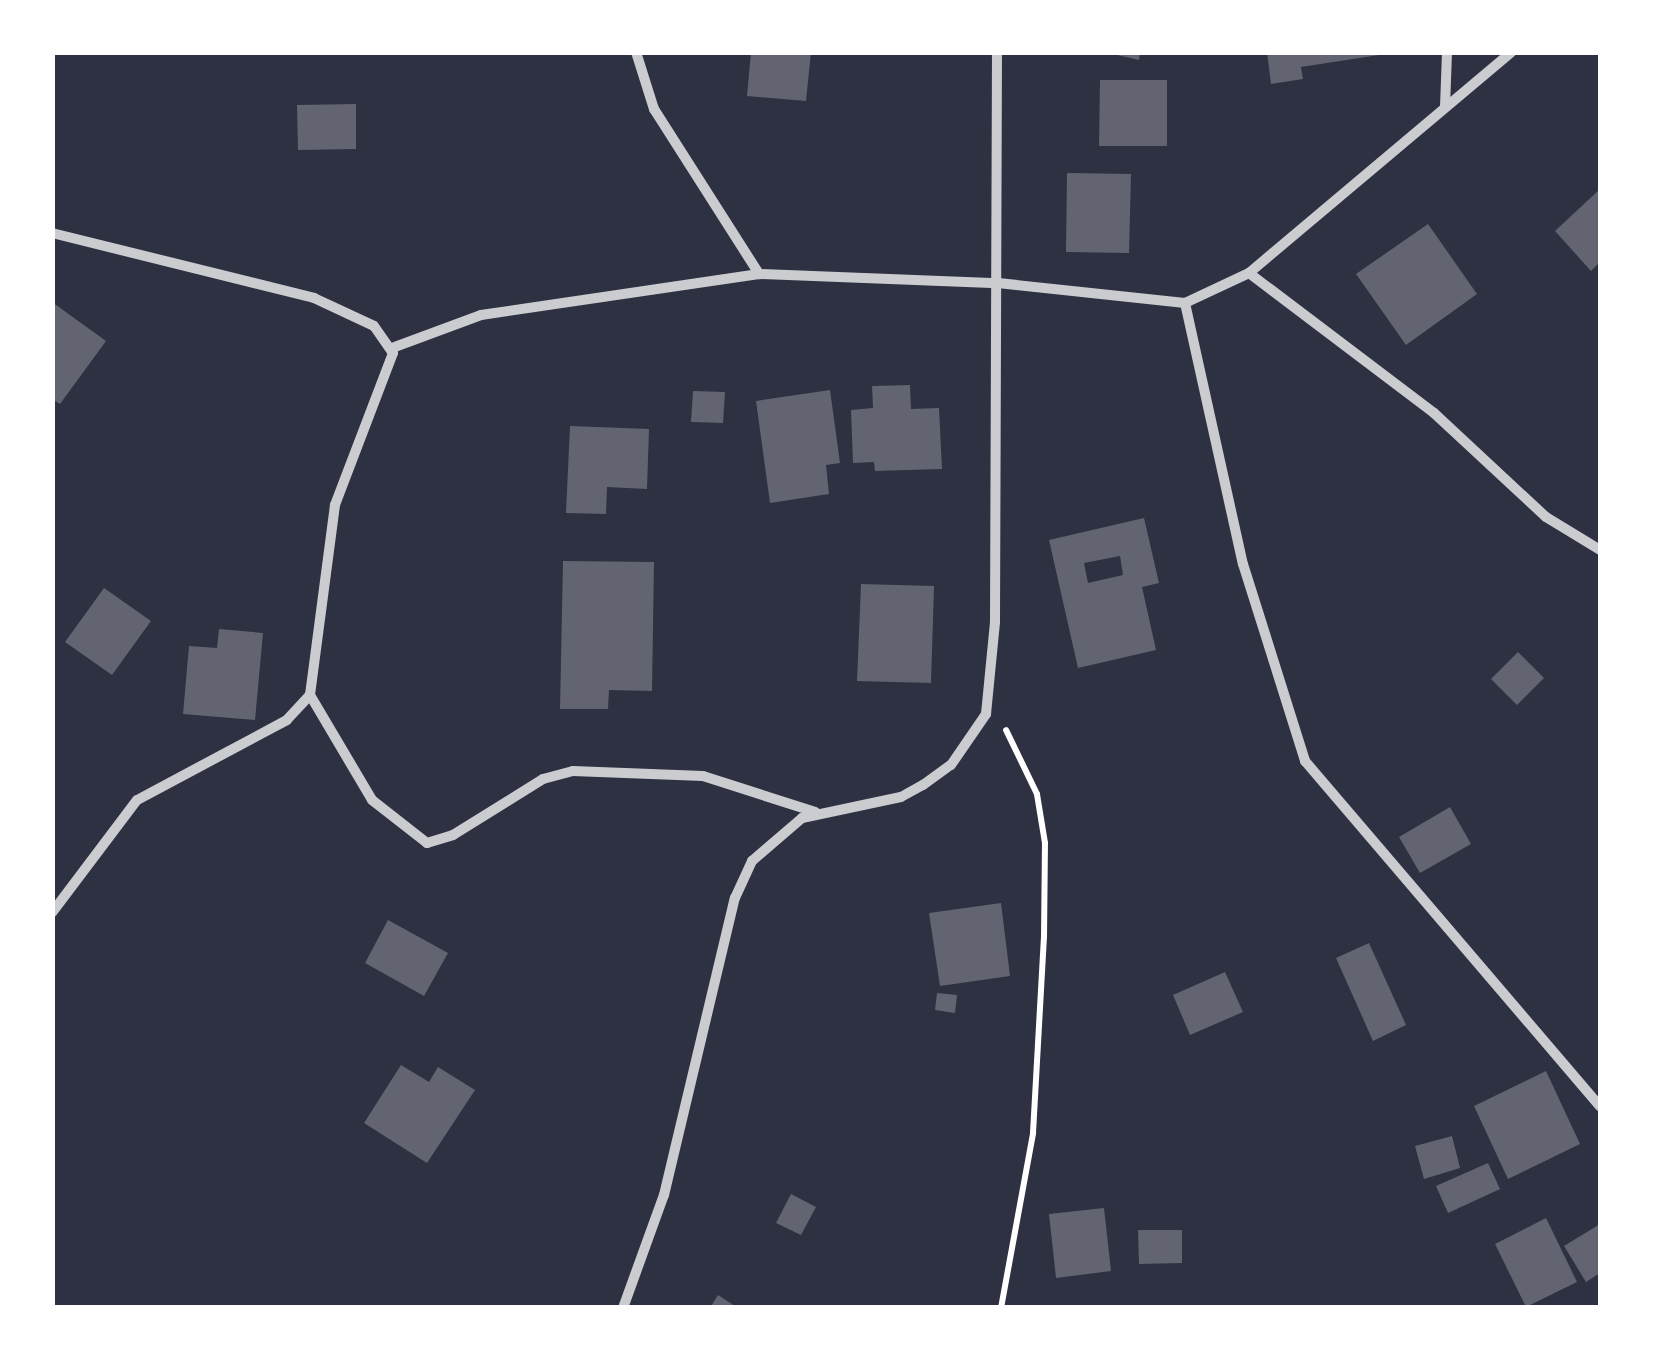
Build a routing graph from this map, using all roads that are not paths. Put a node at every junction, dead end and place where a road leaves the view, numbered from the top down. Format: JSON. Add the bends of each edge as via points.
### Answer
{"nodes":[{"id":1,"x":636,"y":52,"type":"edge"},
{"id":2,"x":998,"y":52,"type":"edge"},
{"id":3,"x":1447,"y":52,"type":"edge"},
{"id":4,"x":1511,"y":52,"type":"edge"},
{"id":5,"x":1445,"y":108,"type":"junction"},
{"id":6,"x":52,"y":232,"type":"edge"},
{"id":7,"x":1250,"y":272,"type":"junction"},
{"id":8,"x":759,"y":274,"type":"junction"},
{"id":9,"x":998,"y":283,"type":"junction"},
{"id":10,"x":1186,"y":303,"type":"junction"},
{"id":11,"x":392,"y":348,"type":"junction"},
{"id":12,"x":1600,"y":550,"type":"edge"},
{"id":13,"x":310,"y":695,"type":"junction"},
{"id":14,"x":816,"y":812,"type":"junction"},
{"id":15,"x":52,"y":913,"type":"edge"},
{"id":16,"x":1600,"y":1106,"type":"edge"},
{"id":17,"x":624,"y":1308,"type":"edge"}],
"edges":[{"from":1,"to":8,"type":"street","via":[[654,109]]},
{"from":2,"to":9,"type":"street"},
{"from":3,"to":5,"type":"street"},
{"from":4,"to":5,"type":"street"},
{"from":5,"to":7,"type":"street"},
{"from":6,"to":11,"type":"street","via":[[314,298],[374,326]]},
{"from":7,"to":10,"type":"street"},
{"from":7,"to":12,"type":"street","via":[[1434,412],[1546,517]]},
{"from":8,"to":9,"type":"street"},
{"from":8,"to":11,"type":"street","via":[[480,314]]},
{"from":9,"to":10,"type":"street"},
{"from":9,"to":14,"type":"street","via":[[990,698],[964,749],[923,785],[901,796]]},
{"from":10,"to":16,"type":"street","via":[[1243,564],[1304,761]]},
{"from":11,"to":13,"type":"street","via":[[335,505]]},
{"from":13,"to":14,"type":"street","via":[[372,800],[427,843],[453,835],[544,779],[574,770],[703,776]]},
{"from":13,"to":15,"type":"street","via":[[287,720],[138,800]]},
{"from":14,"to":17,"type":"street","via":[[764,847],[738,888],[664,1195]]}]}
